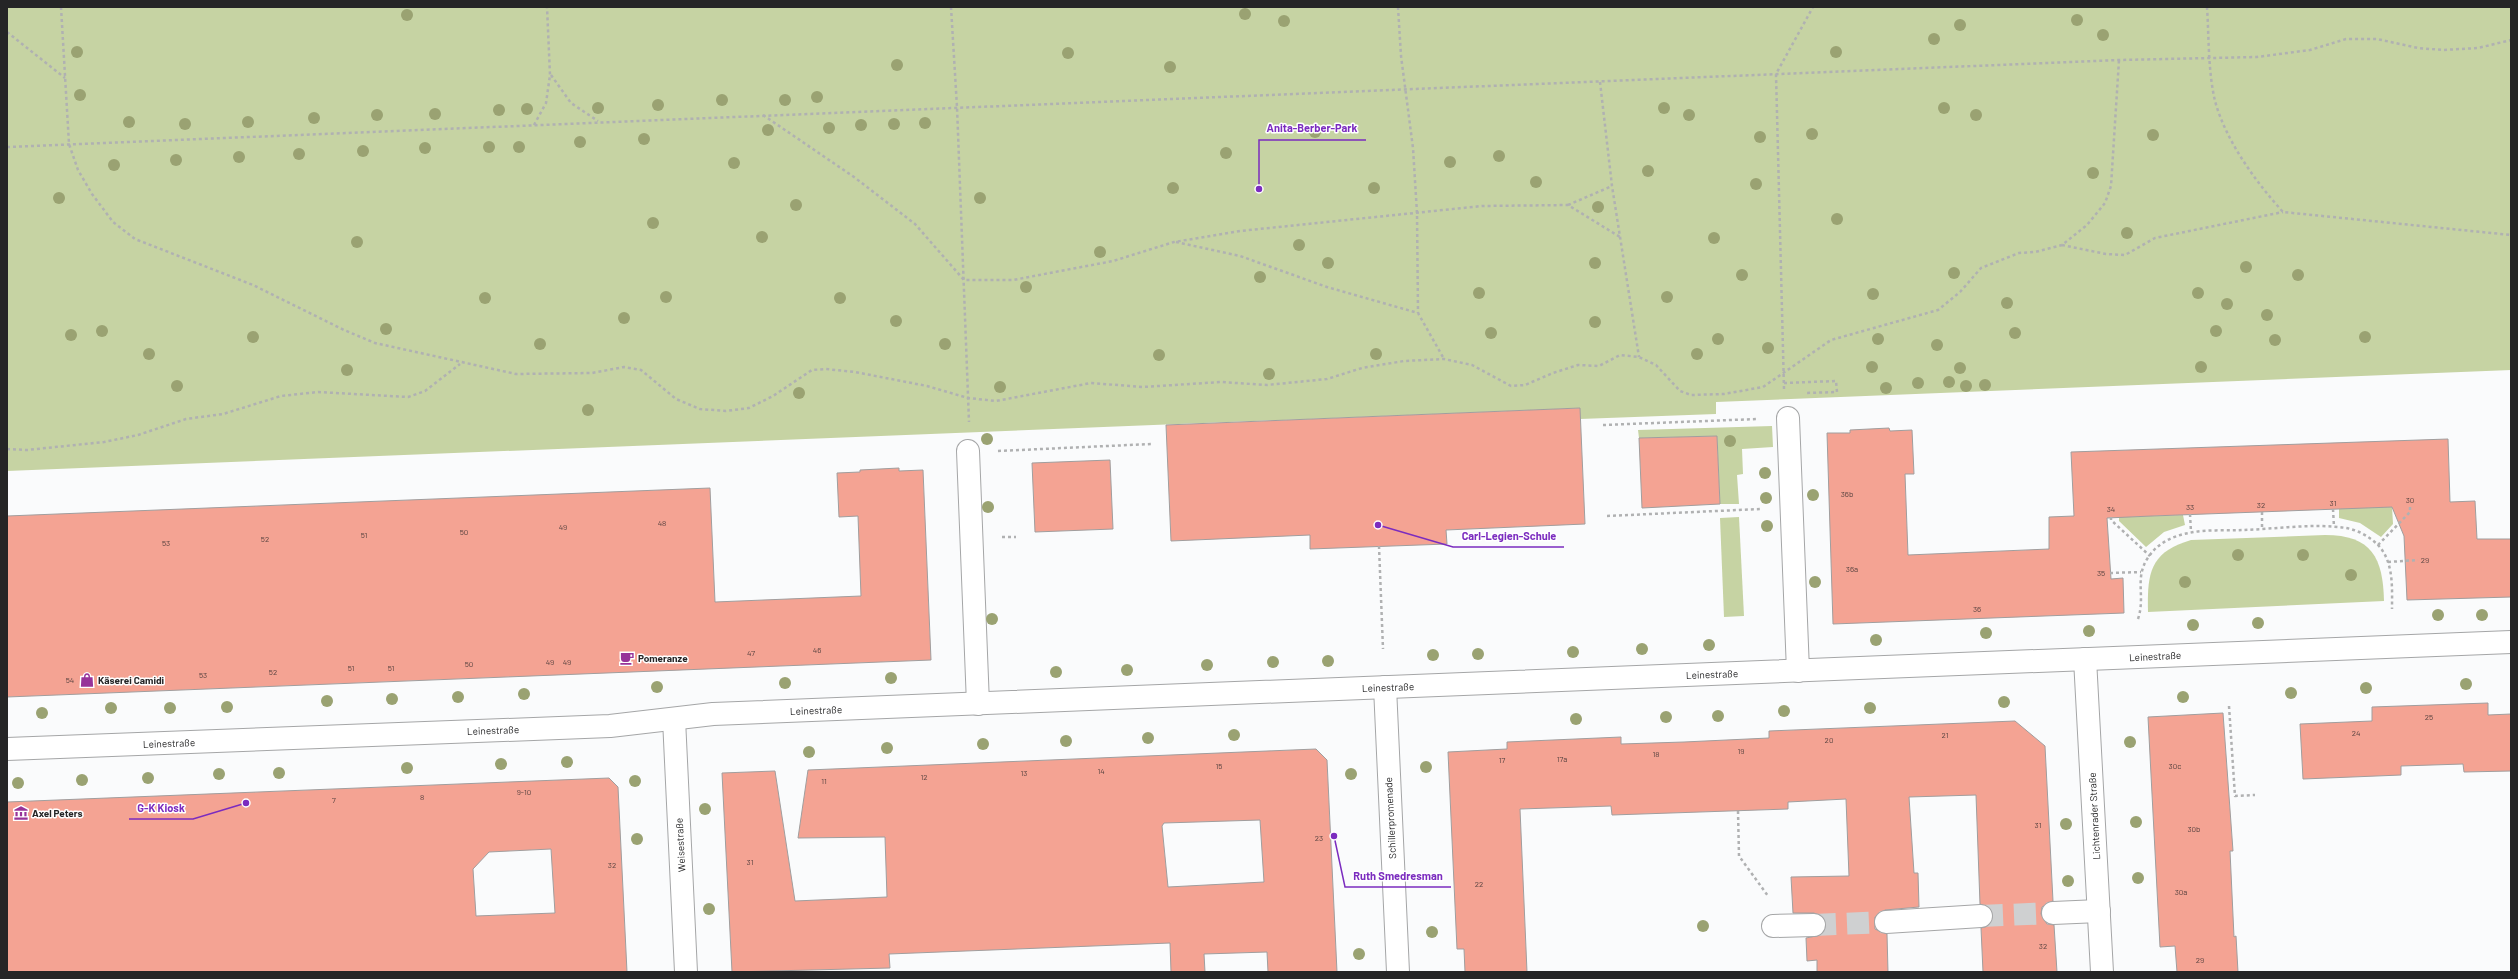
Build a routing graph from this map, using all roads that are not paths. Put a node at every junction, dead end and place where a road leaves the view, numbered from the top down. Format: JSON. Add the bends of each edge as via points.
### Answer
{"nodes":[{"id":1,"x":1788,"y":418,"type":"road end"},
{"id":2,"x":968,"y":451,"type":"dead end"},
{"id":3,"x":2511,"y":642,"type":"edge"},
{"id":4,"x":2085,"y":659,"type":"junction"},
{"id":5,"x":1798,"y":671,"type":"junction"},
{"id":6,"x":1385,"y":687,"type":"junction"},
{"id":7,"x":978,"y":704,"type":"junction"},
{"id":8,"x":674,"y":719,"type":"junction"},
{"id":9,"x":7,"y":750,"type":"edge"},
{"id":10,"x":2099,"y":911,"type":"junction"},
{"id":11,"x":2053,"y":913,"type":"tunnel mouth"},
{"id":12,"x":1981,"y":916,"type":"tunnel mouth"},
{"id":13,"x":1886,"y":922,"type":"tunnel mouth"},
{"id":14,"x":1814,"y":925,"type":"tunnel mouth"},
{"id":15,"x":1773,"y":926,"type":"dead end"},
{"id":16,"x":686,"y":972,"type":"edge"},
{"id":17,"x":1398,"y":972,"type":"edge"},
{"id":18,"x":2102,"y":972,"type":"edge"}],
"edges":[{"from":1,"to":5,"type":"street"},
{"from":2,"to":7,"type":"street"},
{"from":3,"to":4,"type":"street","name":"Leinestraße"},
{"from":4,"to":5,"type":"street","name":"Leinestraße"},
{"from":4,"to":10,"type":"street","name":"Lichtenrader Straße"},
{"from":5,"to":6,"type":"street","name":"Leinestraße"},
{"from":6,"to":7,"type":"street","name":"Leinestraße"},
{"from":6,"to":17,"type":"street","name":"Schillerpromenade"},
{"from":7,"to":8,"type":"street","name":"Leinestraße","via":[[713,714]]},
{"from":8,"to":9,"type":"street","name":"Leinestraße","via":[[610,726]]},
{"from":8,"to":16,"type":"street","name":"Weisestraße"},
{"from":10,"to":11,"type":"street"},
{"from":10,"to":18,"type":"street","name":"Lichtenrader Straße"},
{"from":12,"to":13,"type":"street"},
{"from":14,"to":15,"type":"street"}]}
